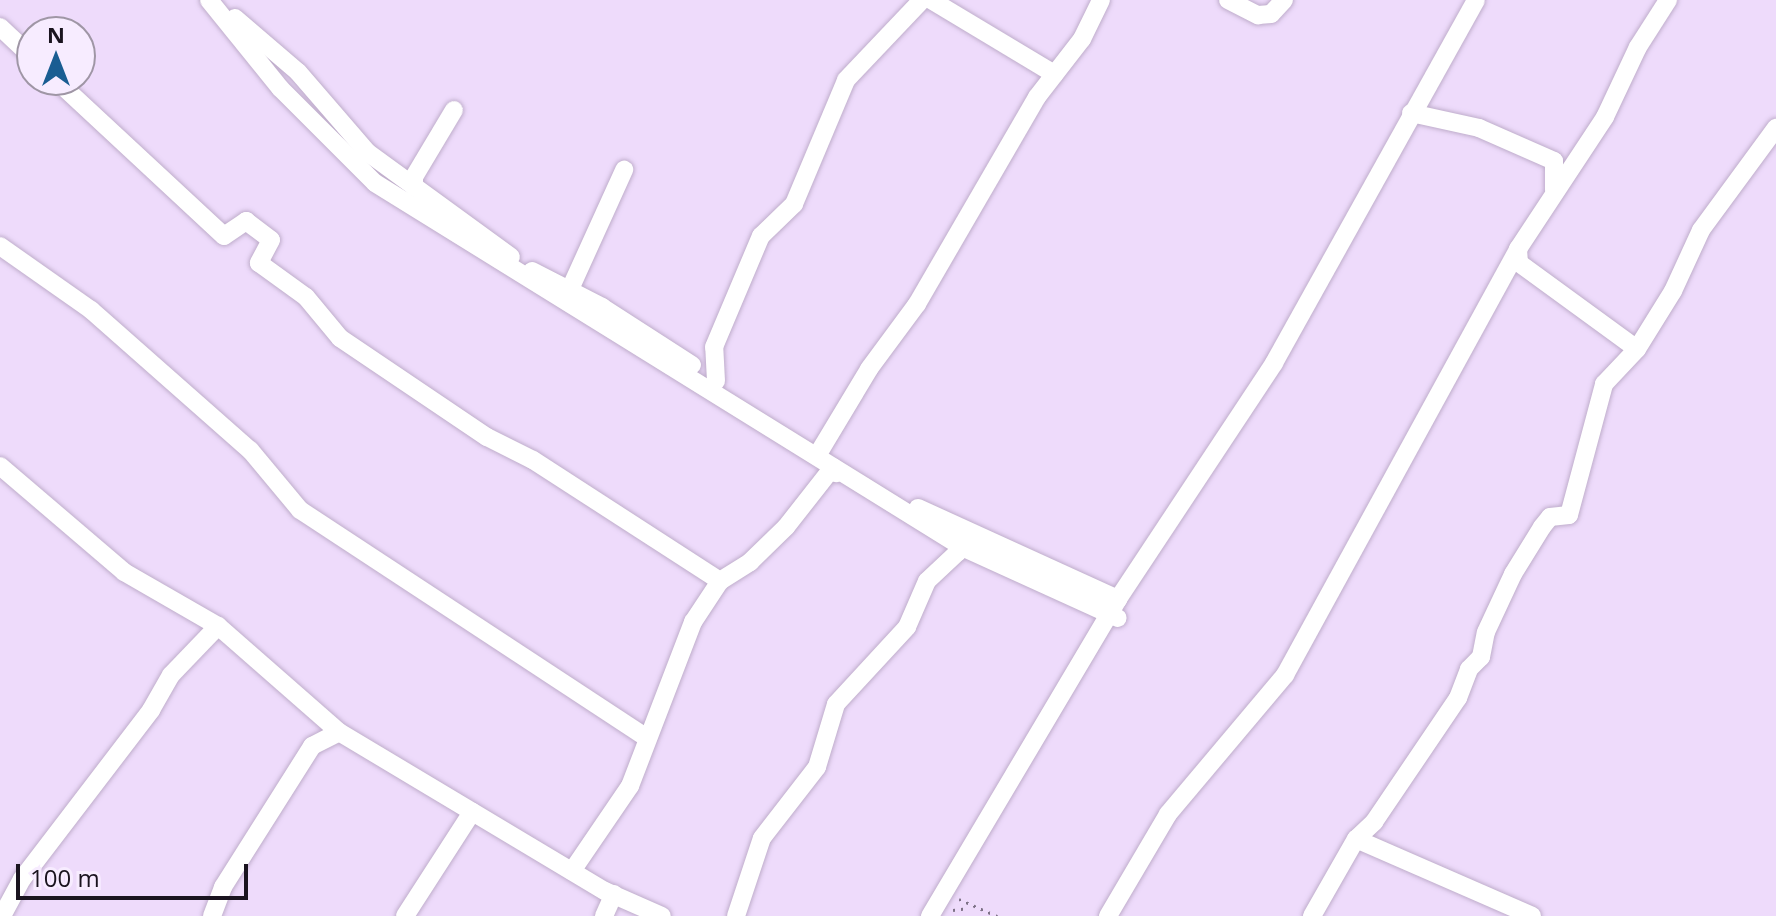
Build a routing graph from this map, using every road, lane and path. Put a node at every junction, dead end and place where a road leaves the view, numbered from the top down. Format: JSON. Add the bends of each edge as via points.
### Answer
{"nodes":[{"id":1,"x":212,"y":0,"type":"edge"},
{"id":2,"x":922,"y":0,"type":"edge"},
{"id":3,"x":931,"y":0,"type":"edge"},
{"id":4,"x":1101,"y":0,"type":"edge"},
{"id":5,"x":1228,"y":0,"type":"edge"},
{"id":6,"x":1284,"y":0,"type":"edge"},
{"id":7,"x":1476,"y":0,"type":"edge"},
{"id":8,"x":1668,"y":0,"type":"edge"},
{"id":9,"x":0,"y":27,"type":"edge"},
{"id":10,"x":16,"y":42,"type":"edge"},
{"id":11,"x":1054,"y":74,"type":"junction"},
{"id":12,"x":73,"y":96,"type":"edge"},
{"id":13,"x":454,"y":110,"type":"dead end"},
{"id":14,"x":1411,"y":113,"type":"junction"},
{"id":15,"x":1776,"y":128,"type":"edge"},
{"id":16,"x":1578,"y":157,"type":"junction"},
{"id":17,"x":1554,"y":161,"type":"junction"},
{"id":18,"x":624,"y":170,"type":"dead end"},
{"id":19,"x":414,"y":187,"type":"junction"},
{"id":20,"x":1552,"y":196,"type":"junction"},
{"id":21,"x":0,"y":246,"type":"edge"},
{"id":22,"x":1518,"y":249,"type":"junction"},
{"id":23,"x":563,"y":304,"type":"junction"},
{"id":24,"x":1637,"y":349,"type":"junction"},
{"id":25,"x":716,"y":381,"type":"junction"},
{"id":26,"x":821,"y":449,"type":"junction"},
{"id":27,"x":0,"y":466,"type":"edge"},
{"id":28,"x":838,"y":471,"type":"junction"},
{"id":29,"x":968,"y":531,"type":"junction"},
{"id":30,"x":720,"y":581,"type":"junction"},
{"id":31,"x":1118,"y":599,"type":"junction"},
{"id":32,"x":1118,"y":618,"type":"dead end"},
{"id":33,"x":218,"y":626,"type":"junction"},
{"id":34,"x":339,"y":732,"type":"junction"},
{"id":35,"x":645,"y":737,"type":"junction"},
{"id":36,"x":472,"y":812,"type":"junction"},
{"id":37,"x":1356,"y":839,"type":"junction"},
{"id":38,"x":956,"y":868,"type":"junction"},
{"id":39,"x":572,"y":871,"type":"junction"},
{"id":40,"x":614,"y":894,"type":"junction"},
{"id":41,"x":971,"y":908,"type":"junction"},
{"id":42,"x":2,"y":916,"type":"edge"},
{"id":43,"x":212,"y":916,"type":"edge"},
{"id":44,"x":405,"y":916,"type":"edge"},
{"id":45,"x":604,"y":916,"type":"edge"},
{"id":46,"x":662,"y":916,"type":"edge"},
{"id":47,"x":736,"y":916,"type":"edge"},
{"id":48,"x":930,"y":916,"type":"edge"},
{"id":49,"x":943,"y":916,"type":"edge"},
{"id":50,"x":997,"y":916,"type":"edge"},
{"id":51,"x":1108,"y":916,"type":"edge"},
{"id":52,"x":1312,"y":916,"type":"edge"},
{"id":53,"x":1532,"y":916,"type":"edge"}],
"edges":[{"from":1,"to":19,"type":"street","via":[[298,72],[367,152]]},
{"from":1,"to":23,"type":"street","via":[[280,88],[375,183]]},
{"from":2,"to":25,"type":"street","via":[[846,80],[794,204],[761,236],[714,347]]},
{"from":3,"to":11,"type":"street"},
{"from":4,"to":11,"type":"street","via":[[1082,39]]},
{"from":5,"to":6,"type":"street","via":[[1258,15],[1271,14]]},
{"from":7,"to":14,"type":"street"},
{"from":8,"to":16,"type":"street"},
{"from":9,"to":10,"type":"street"},
{"from":11,"to":26,"type":"street","via":[[925,292]]},
{"from":12,"to":30,"type":"street","via":[[224,236],[246,221],[271,240],[259,263],[306,297],[340,338],[487,437],[533,460]]},
{"from":13,"to":19,"type":"street","via":[[414,177]]},
{"from":14,"to":17,"type":"street","via":[[1479,128]]},
{"from":14,"to":31,"type":"street","via":[[1274,363]]},
{"from":15,"to":24,"type":"street","via":[[1701,230],[1673,291]]},
{"from":16,"to":17,"type":"street"},
{"from":16,"to":20,"type":"street"},
{"from":17,"to":20,"type":"street","via":[[1558,175]]},
{"from":18,"to":23,"type":"street"},
{"from":19,"to":25,"type":"street","via":[[528,269],[602,307]]},
{"from":20,"to":22,"type":"street"},
{"from":21,"to":35,"type":"street","via":[[91,310],[250,450],[300,510]]},
{"from":22,"to":24,"type":"street","via":[[1519,263]]},
{"from":22,"to":51,"type":"street","via":[[1285,675],[1168,814]]},
{"from":23,"to":28,"type":"street","via":[[702,381]]},
{"from":24,"to":37,"type":"street","via":[[1604,384],[1569,515],[1550,517],[1542,527],[1513,574],[1486,632],[1481,657],[1469,669],[1458,698],[1374,822]]},
{"from":25,"to":26,"type":"street"},
{"from":26,"to":28,"type":"street"},
{"from":27,"to":33,"type":"street","via":[[124,572]]},
{"from":28,"to":29,"type":"street"},
{"from":28,"to":30,"type":"street","via":[[750,562]]},
{"from":28,"to":32,"type":"street","via":[[962,547]]},
{"from":29,"to":31,"type":"street"},
{"from":29,"to":47,"type":"street","via":[[958,552],[927,581],[907,627],[836,704],[817,767],[762,838]]},
{"from":30,"to":35,"type":"street","via":[[693,622],[675,679]]},
{"from":31,"to":38,"type":"street"},
{"from":33,"to":34,"type":"street"},
{"from":33,"to":42,"type":"street","via":[[171,675],[151,710],[22,879]]},
{"from":34,"to":36,"type":"street"},
{"from":34,"to":43,"type":"street","via":[[312,746],[223,887]]},
{"from":35,"to":39,"type":"street","via":[[630,786]]},
{"from":36,"to":39,"type":"street"},
{"from":36,"to":44,"type":"street"},
{"from":37,"to":52,"type":"street"},
{"from":37,"to":53,"type":"street"},
{"from":38,"to":41,"type":"path","via":[[958,898]]},
{"from":38,"to":48,"type":"street"},
{"from":39,"to":40,"type":"street"},
{"from":40,"to":45,"type":"street"},
{"from":40,"to":46,"type":"street"},
{"from":41,"to":49,"type":"path"},
{"from":41,"to":50,"type":"path"}]}
